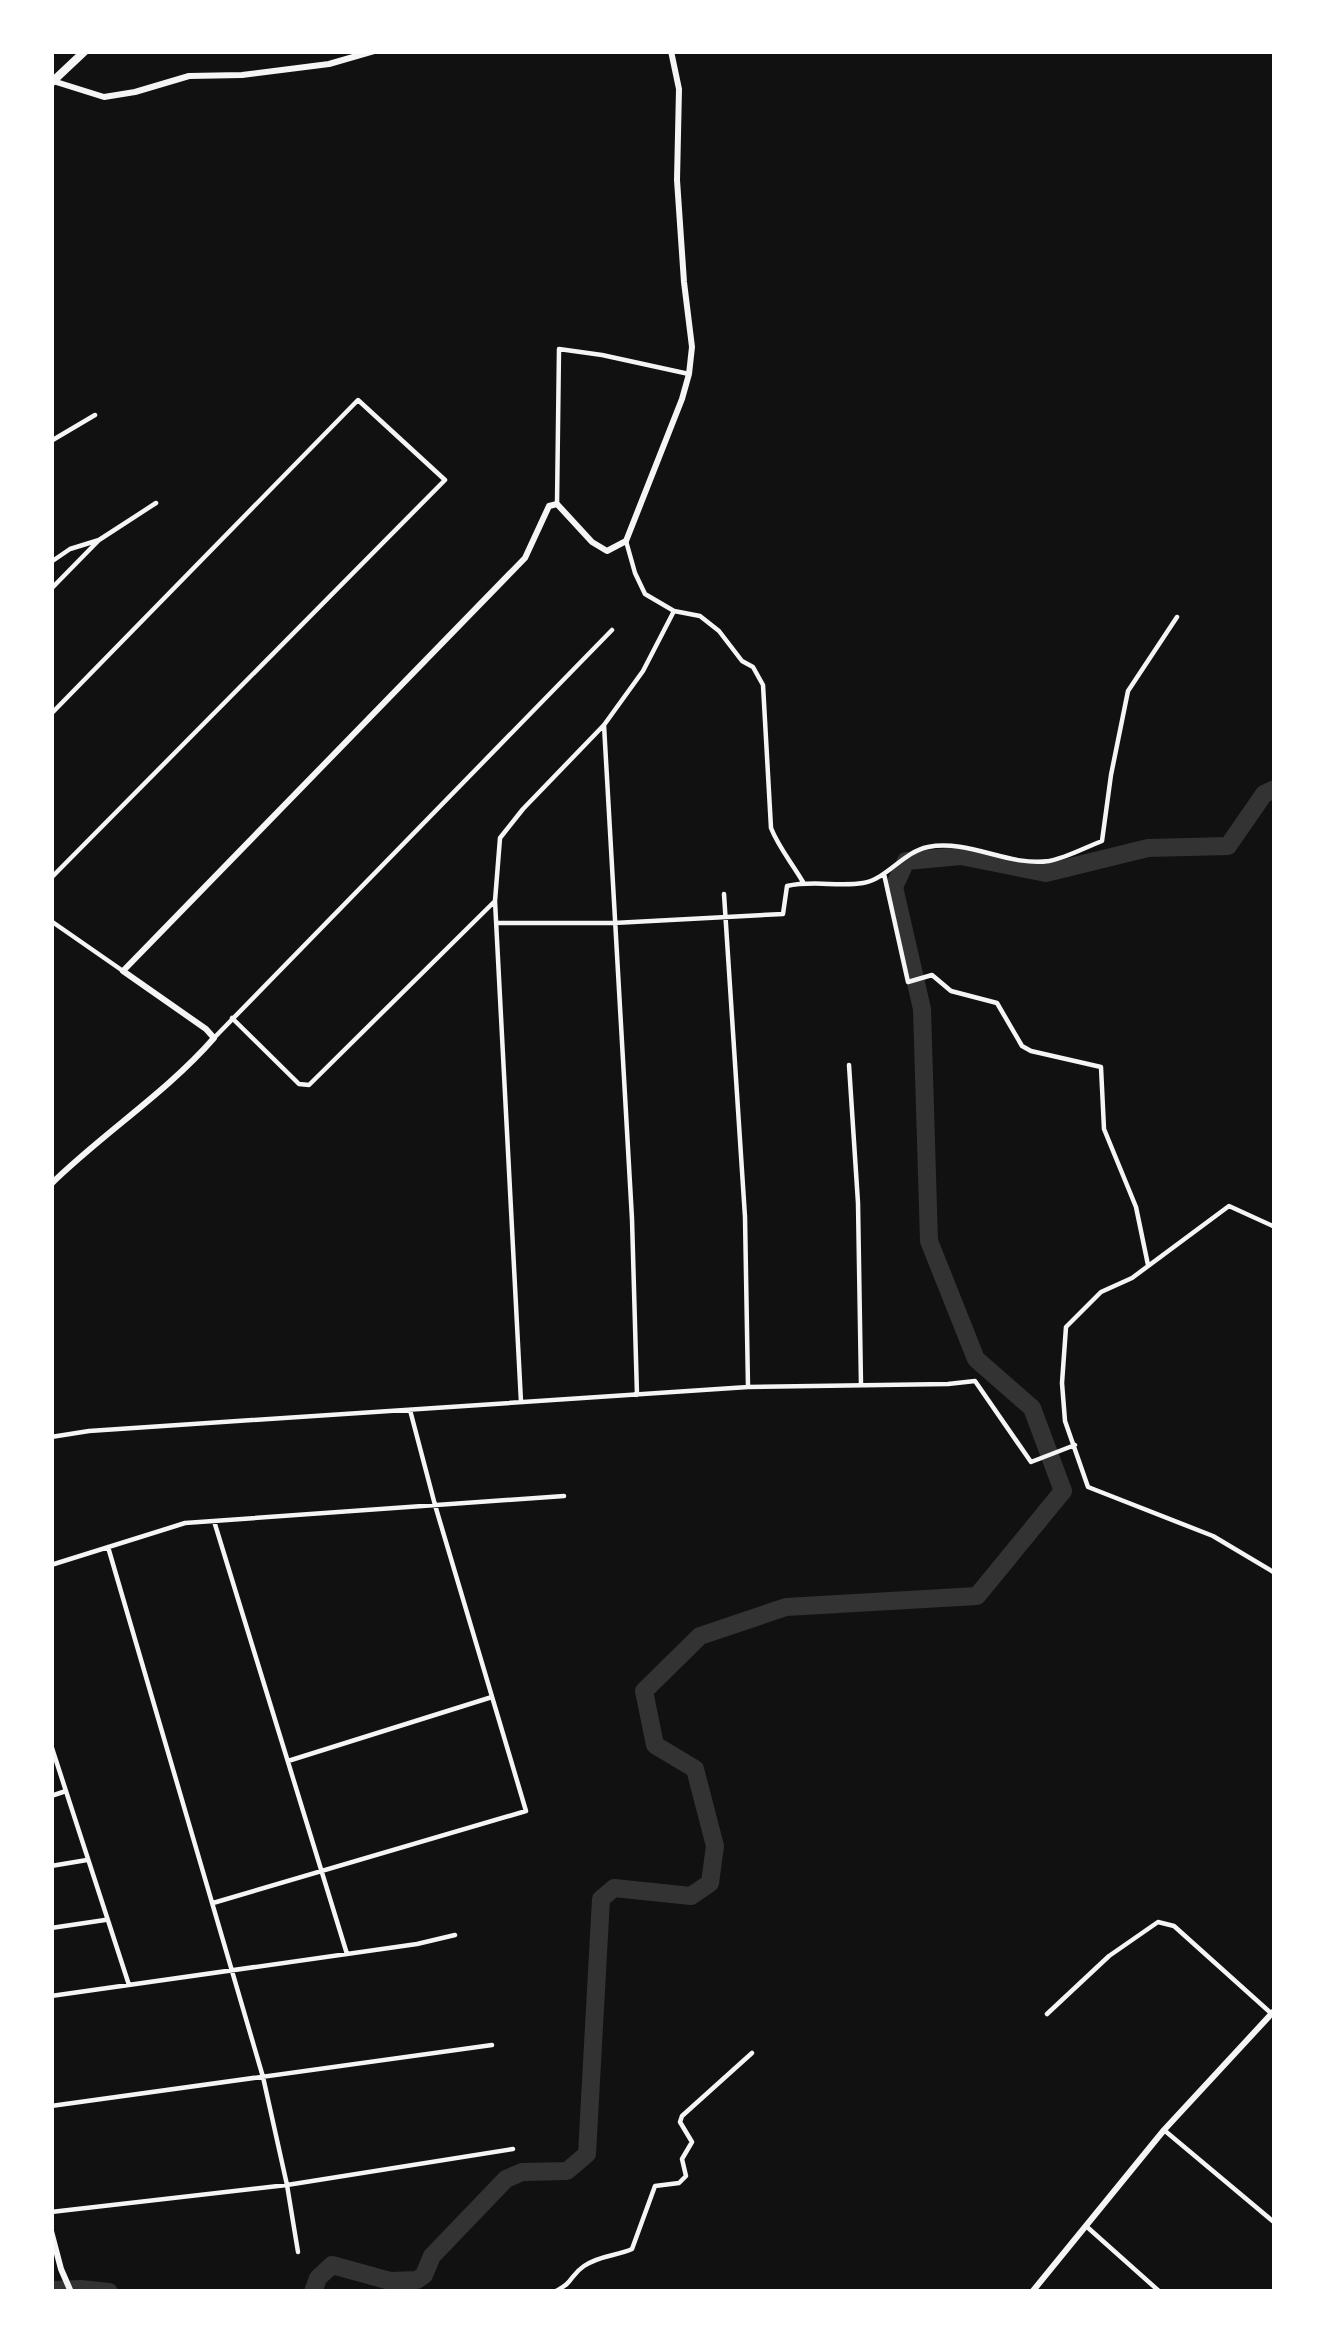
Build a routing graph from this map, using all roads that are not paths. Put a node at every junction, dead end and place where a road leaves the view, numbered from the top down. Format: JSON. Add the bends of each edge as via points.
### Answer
{"nodes":[{"id":1,"x":86,"y":51,"type":"edge"},
{"id":2,"x":374,"y":51,"type":"edge"},
{"id":3,"x":671,"y":51,"type":"edge"},
{"id":4,"x":51,"y":70,"type":"edge"},
{"id":5,"x":52,"y":82,"type":"edge"},
{"id":6,"x":689,"y":374,"type":"junction"},
{"id":7,"x":95,"y":415,"type":"dead end"},
{"id":8,"x":51,"y":441,"type":"edge"},
{"id":9,"x":156,"y":502,"type":"dead end"},
{"id":10,"x":557,"y":504,"type":"junction"},
{"id":11,"x":99,"y":540,"type":"junction"},
{"id":12,"x":626,"y":541,"type":"junction"},
{"id":13,"x":51,"y":562,"type":"edge"},
{"id":14,"x":51,"y":589,"type":"edge"},
{"id":15,"x":674,"y":611,"type":"junction"},
{"id":16,"x":1177,"y":617,"type":"dead end"},
{"id":17,"x":612,"y":630,"type":"dead end"},
{"id":18,"x":51,"y":714,"type":"edge"},
{"id":19,"x":604,"y":725,"type":"junction"},
{"id":20,"x":883,"y":872,"type":"junction"},
{"id":21,"x":51,"y":878,"type":"edge"},
{"id":22,"x":803,"y":882,"type":"junction"},
{"id":23,"x":724,"y":895,"type":"dead end"},
{"id":24,"x":495,"y":901,"type":"junction"},
{"id":25,"x":725,"y":917,"type":"junction"},
{"id":26,"x":51,"y":921,"type":"edge"},
{"id":27,"x":614,"y":922,"type":"junction"},
{"id":28,"x":496,"y":923,"type":"junction"},
{"id":29,"x":123,"y":971,"type":"junction"},
{"id":30,"x":232,"y":1018,"type":"junction"},
{"id":31,"x":214,"y":1038,"type":"junction"},
{"id":32,"x":849,"y":1065,"type":"dead end"},
{"id":33,"x":51,"y":1184,"type":"edge"},
{"id":34,"x":1275,"y":1227,"type":"edge"},
{"id":35,"x":1148,"y":1265,"type":"junction"},
{"id":36,"x":861,"y":1385,"type":"junction"},
{"id":37,"x":748,"y":1388,"type":"junction"},
{"id":38,"x":637,"y":1395,"type":"junction"},
{"id":39,"x":521,"y":1402,"type":"junction"},
{"id":40,"x":410,"y":1410,"type":"junction"},
{"id":41,"x":51,"y":1436,"type":"edge"},
{"id":42,"x":1075,"y":1445,"type":"junction"},
{"id":43,"x":564,"y":1496,"type":"dead end"},
{"id":44,"x":435,"y":1505,"type":"junction"},
{"id":45,"x":214,"y":1521,"type":"junction"},
{"id":46,"x":108,"y":1547,"type":"junction"},
{"id":47,"x":51,"y":1564,"type":"edge"},
{"id":48,"x":1275,"y":1573,"type":"edge"},
{"id":49,"x":492,"y":1697,"type":"junction"},
{"id":50,"x":51,"y":1745,"type":"edge"},
{"id":51,"x":288,"y":1761,"type":"junction"},
{"id":52,"x":66,"y":1791,"type":"junction"},
{"id":53,"x":51,"y":1796,"type":"edge"},
{"id":54,"x":88,"y":1860,"type":"junction"},
{"id":55,"x":51,"y":1866,"type":"edge"},
{"id":56,"x":322,"y":1870,"type":"junction"},
{"id":57,"x":213,"y":1903,"type":"junction"},
{"id":58,"x":107,"y":1919,"type":"junction"},
{"id":59,"x":51,"y":1928,"type":"edge"},
{"id":60,"x":455,"y":1935,"type":"dead end"},
{"id":61,"x":347,"y":1954,"type":"junction"},
{"id":62,"x":233,"y":1970,"type":"junction"},
{"id":63,"x":129,"y":1985,"type":"junction"},
{"id":64,"x":51,"y":1996,"type":"edge"},
{"id":65,"x":1274,"y":2012,"type":"edge"},
{"id":66,"x":1047,"y":2014,"type":"dead end"},
{"id":67,"x":491,"y":2045,"type":"dead end"},
{"id":68,"x":752,"y":2053,"type":"dead end"},
{"id":69,"x":263,"y":2077,"type":"junction"},
{"id":70,"x":51,"y":2106,"type":"edge"},
{"id":71,"x":1164,"y":2130,"type":"junction"},
{"id":72,"x":513,"y":2149,"type":"dead end"},
{"id":73,"x":286,"y":2185,"type":"junction"},
{"id":74,"x":51,"y":2212,"type":"edge"},
{"id":75,"x":1275,"y":2223,"type":"edge"},
{"id":76,"x":1086,"y":2226,"type":"junction"},
{"id":77,"x":51,"y":2230,"type":"edge"},
{"id":78,"x":298,"y":2252,"type":"dead end"},
{"id":79,"x":71,"y":2292,"type":"edge"},
{"id":80,"x":554,"y":2292,"type":"edge"},
{"id":81,"x":1032,"y":2292,"type":"edge"},
{"id":82,"x":1160,"y":2292,"type":"edge"}],
"edges":[{"from":1,"to":5,"type":"highway"},
{"from":2,"to":5,"type":"street","via":[[242,76],[189,76],[104,98]]},
{"from":3,"to":6,"type":"street"},
{"from":4,"to":5,"type":"street"},
{"from":6,"to":10,"type":"street","via":[[559,349]]},
{"from":6,"to":12,"type":"street"},
{"from":7,"to":8,"type":"street"},
{"from":9,"to":11,"type":"street"},
{"from":10,"to":12,"type":"street","via":[[608,551]]},
{"from":10,"to":29,"type":"street","via":[[525,558]]},
{"from":11,"to":13,"type":"street"},
{"from":11,"to":14,"type":"street"},
{"from":12,"to":15,"type":"street","via":[[646,594]]},
{"from":15,"to":19,"type":"street"},
{"from":15,"to":22,"type":"street","via":[[719,631],[763,685],[771,828]]},
{"from":16,"to":20,"type":"street","via":[[1128,691],[1102,841],[1049,861],[928,847]]},
{"from":17,"to":30,"type":"street"},
{"from":18,"to":21,"type":"street","via":[[358,400],[446,480]]},
{"from":19,"to":24,"type":"street","via":[[500,838]]},
{"from":19,"to":27,"type":"street"},
{"from":20,"to":22,"type":"street","via":[[867,883]]},
{"from":20,"to":35,"type":"street","via":[[908,982],[932,976],[951,991],[997,1003],[1030,1051],[1101,1067],[1104,1129],[1136,1207]]},
{"from":22,"to":25,"type":"street","via":[[788,886],[783,914]]},
{"from":23,"to":25,"type":"street"},
{"from":24,"to":28,"type":"street"},
{"from":24,"to":30,"type":"street","via":[[309,1085]]},
{"from":25,"to":27,"type":"street"},
{"from":25,"to":37,"type":"street"},
{"from":26,"to":29,"type":"street"},
{"from":27,"to":28,"type":"street"},
{"from":27,"to":38,"type":"street"},
{"from":28,"to":39,"type":"street"},
{"from":29,"to":31,"type":"street"},
{"from":30,"to":31,"type":"street"},
{"from":31,"to":33,"type":"street"},
{"from":32,"to":36,"type":"street"},
{"from":34,"to":35,"type":"street","via":[[1229,1206]]},
{"from":35,"to":42,"type":"street","via":[[1101,1292],[1066,1327],[1062,1383]]},
{"from":36,"to":37,"type":"street"},
{"from":36,"to":42,"type":"street","via":[[975,1381],[1031,1462]]},
{"from":37,"to":38,"type":"street"},
{"from":38,"to":39,"type":"street"},
{"from":39,"to":40,"type":"street"},
{"from":40,"to":41,"type":"street"},
{"from":40,"to":44,"type":"street"},
{"from":42,"to":48,"type":"street","via":[[1088,1487],[1213,1536]]},
{"from":43,"to":44,"type":"street"},
{"from":44,"to":45,"type":"street"},
{"from":44,"to":49,"type":"street"},
{"from":45,"to":46,"type":"street"},
{"from":45,"to":51,"type":"street"},
{"from":46,"to":47,"type":"street"},
{"from":46,"to":57,"type":"street"},
{"from":49,"to":51,"type":"street"},
{"from":49,"to":56,"type":"street","via":[[526,1810]]},
{"from":50,"to":52,"type":"street"},
{"from":51,"to":56,"type":"street"},
{"from":52,"to":53,"type":"street"},
{"from":52,"to":54,"type":"street"},
{"from":54,"to":55,"type":"street"},
{"from":54,"to":58,"type":"street"},
{"from":56,"to":57,"type":"street"},
{"from":56,"to":61,"type":"street"},
{"from":57,"to":62,"type":"street"},
{"from":58,"to":59,"type":"street"},
{"from":58,"to":63,"type":"street"},
{"from":60,"to":61,"type":"street"},
{"from":61,"to":62,"type":"street"},
{"from":62,"to":63,"type":"street"},
{"from":62,"to":69,"type":"street"},
{"from":63,"to":64,"type":"street"},
{"from":65,"to":66,"type":"street","via":[[1174,1926],[1158,1922]]},
{"from":65,"to":71,"type":"street"},
{"from":67,"to":69,"type":"street"},
{"from":68,"to":80,"type":"street","via":[[682,2116],[692,2142],[682,2159],[686,2176],[655,2186],[632,2249],[593,2261]]},
{"from":69,"to":70,"type":"street"},
{"from":69,"to":73,"type":"street"},
{"from":71,"to":75,"type":"street"},
{"from":71,"to":76,"type":"street"},
{"from":72,"to":73,"type":"street"},
{"from":73,"to":74,"type":"street"},
{"from":73,"to":78,"type":"street"},
{"from":76,"to":81,"type":"street"},
{"from":76,"to":82,"type":"street"},
{"from":77,"to":79,"type":"street"}]}
